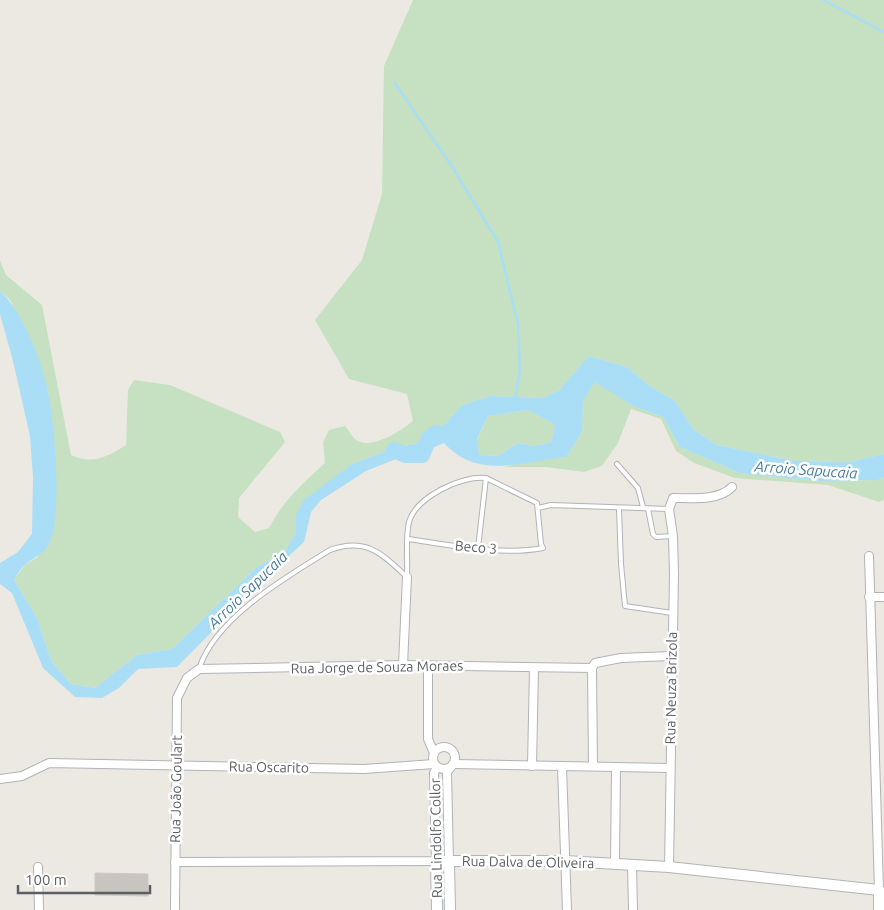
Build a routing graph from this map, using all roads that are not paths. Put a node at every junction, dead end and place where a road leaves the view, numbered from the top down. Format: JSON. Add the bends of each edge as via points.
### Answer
{"nodes":[{"id":1,"x":616,"y":464,"type":"dead end"},
{"id":2,"x":486,"y":478,"type":"junction"},
{"id":3,"x":732,"y":487,"type":"dead end"},
{"id":4,"x":538,"y":508,"type":"junction"},
{"id":5,"x":619,"y":509,"type":"junction"},
{"id":6,"x":648,"y":509,"type":"junction"},
{"id":7,"x":670,"y":509,"type":"junction"},
{"id":8,"x":673,"y":536,"type":"junction"},
{"id":9,"x":408,"y":539,"type":"junction"},
{"id":10,"x":478,"y":548,"type":"junction"},
{"id":11,"x":869,"y":556,"type":"dead end"},
{"id":12,"x":407,"y":577,"type":"junction"},
{"id":13,"x":869,"y":597,"type":"junction"},
{"id":14,"x":884,"y":597,"type":"edge"},
{"id":15,"x":672,"y":612,"type":"junction"},
{"id":16,"x":671,"y":656,"type":"junction"},
{"id":17,"x":402,"y":665,"type":"junction"},
{"id":18,"x":428,"y":666,"type":"junction"},
{"id":19,"x":534,"y":668,"type":"junction"},
{"id":20,"x":592,"y":668,"type":"junction"},
{"id":21,"x":199,"y":670,"type":"junction"},
{"id":22,"x":434,"y":753,"type":"junction"},
{"id":23,"x":436,"y":765,"type":"junction"},
{"id":24,"x":452,"y":765,"type":"junction"},
{"id":25,"x":177,"y":766,"type":"junction"},
{"id":26,"x":532,"y":766,"type":"junction"},
{"id":27,"x":593,"y":766,"type":"junction"},
{"id":28,"x":562,"y":767,"type":"junction"},
{"id":29,"x":616,"y":767,"type":"junction"},
{"id":30,"x":670,"y":768,"type":"junction"},
{"id":31,"x":1,"y":779,"type":"edge"},
{"id":32,"x":875,"y":810,"type":"junction"},
{"id":33,"x":884,"y":810,"type":"edge"},
{"id":34,"x":436,"y":861,"type":"junction"},
{"id":35,"x":565,"y":861,"type":"junction"},
{"id":36,"x":175,"y":862,"type":"junction"},
{"id":37,"x":449,"y":862,"type":"junction"},
{"id":38,"x":615,"y":864,"type":"junction"},
{"id":39,"x":632,"y":865,"type":"junction"},
{"id":40,"x":38,"y":867,"type":"dead end"},
{"id":41,"x":669,"y":867,"type":"junction"},
{"id":42,"x":882,"y":893,"type":"edge"},
{"id":43,"x":39,"y":910,"type":"edge"},
{"id":44,"x":176,"y":910,"type":"edge"},
{"id":45,"x":437,"y":910,"type":"edge"},
{"id":46,"x":450,"y":910,"type":"edge"},
{"id":47,"x":567,"y":910,"type":"edge"},
{"id":48,"x":633,"y":910,"type":"edge"},
{"id":49,"x":880,"y":910,"type":"edge"}],
"edges":[{"from":1,"to":6,"type":"lane","via":[[638,488],[643,506]]},
{"from":2,"to":4,"type":"lane","via":[[537,503]]},
{"from":2,"to":9,"type":"lane","via":[[462,480],[439,490],[415,512],[409,522]]},
{"from":2,"to":10,"type":"lane"},
{"from":3,"to":7,"type":"street","via":[[716,496],[673,498]]},
{"from":4,"to":5,"type":"lane","via":[[551,505]]},
{"from":4,"to":10,"type":"lane","name":"Beco 3","via":[[543,548]]},
{"from":5,"to":6,"type":"lane"},
{"from":5,"to":15,"type":"lane","via":[[625,606]]},
{"from":6,"to":7,"type":"lane"},
{"from":6,"to":8,"type":"lane","via":[[653,534],[656,537]]},
{"from":7,"to":8,"type":"street","name":"Rua Neuza Brizola"},
{"from":8,"to":15,"type":"street","name":"Rua Neuza Brizola"},
{"from":9,"to":10,"type":"lane","name":"Beco 3"},
{"from":9,"to":12,"type":"lane"},
{"from":11,"to":13,"type":"street"},
{"from":12,"to":17,"type":"street"},
{"from":12,"to":21,"type":"lane","via":[[371,548],[343,545],[330,550],[250,604],[209,647]]},
{"from":13,"to":14,"type":"street"},
{"from":13,"to":32,"type":"street"},
{"from":15,"to":16,"type":"street","name":"Rua Neuza Brizola"},
{"from":16,"to":20,"type":"street","via":[[600,660]]},
{"from":16,"to":30,"type":"street","name":"Rua Neuza Brizola"},
{"from":17,"to":18,"type":"street","name":"Rua Jorge de Souza Moraes"},
{"from":17,"to":21,"type":"street","name":"Rua Jorge de Souza Moraes"},
{"from":18,"to":19,"type":"street","name":"Rua Jorge de Souza Moraes"},
{"from":18,"to":22,"type":"street","via":[[428,739]]},
{"from":19,"to":20,"type":"street","name":"Rua Jorge de Souza Moraes"},
{"from":19,"to":26,"type":"street"},
{"from":20,"to":27,"type":"street"},
{"from":21,"to":25,"type":"street","name":"Rua João Goulart","via":[[187,678],[177,698]]},
{"from":22,"to":23,"type":"street"},
{"from":22,"to":24,"type":"street","via":[[442,747],[449,748],[454,753]]},
{"from":23,"to":24,"type":"street","via":[[444,769]]},
{"from":23,"to":25,"type":"street","name":"Rua Oscarito","via":[[364,769]]},
{"from":23,"to":34,"type":"street","name":"Rua Lindolfo Collor"},
{"from":24,"to":26,"type":"street"},
{"from":24,"to":37,"type":"street","name":"Rua Lindolfo Collor","via":[[447,772]]},
{"from":25,"to":31,"type":"street","name":"Rua Oscarito","via":[[49,763],[22,776]]},
{"from":25,"to":36,"type":"street","name":"Rua João Goulart"},
{"from":26,"to":28,"type":"street"},
{"from":27,"to":28,"type":"street"},
{"from":27,"to":29,"type":"street"},
{"from":28,"to":35,"type":"street"},
{"from":29,"to":30,"type":"street"},
{"from":29,"to":38,"type":"street"},
{"from":30,"to":41,"type":"street","name":"Rua Neuza Brizola"},
{"from":32,"to":33,"type":"street"},
{"from":32,"to":42,"type":"street"},
{"from":34,"to":36,"type":"street","name":"Rua Dalva de Oliveira"},
{"from":34,"to":37,"type":"street","name":"Rua Dalva de Oliveira"},
{"from":34,"to":45,"type":"street","name":"Rua Lindolfo Collor"},
{"from":35,"to":37,"type":"street","name":"Rua Dalva de Oliveira"},
{"from":35,"to":38,"type":"street","name":"Rua Dalva de Oliveira"},
{"from":35,"to":47,"type":"street"},
{"from":36,"to":44,"type":"street","name":"Rua João Goulart"},
{"from":37,"to":46,"type":"street","name":"Rua Lindolfo Collor"},
{"from":38,"to":39,"type":"street","name":"Rua Dalva de Oliveira"},
{"from":39,"to":41,"type":"street","name":"Rua Dalva de Oliveira"},
{"from":39,"to":48,"type":"street"},
{"from":40,"to":43,"type":"street"},
{"from":41,"to":42,"type":"street","name":"Rua Dalva de Oliveira"},
{"from":42,"to":49,"type":"street"}]}
